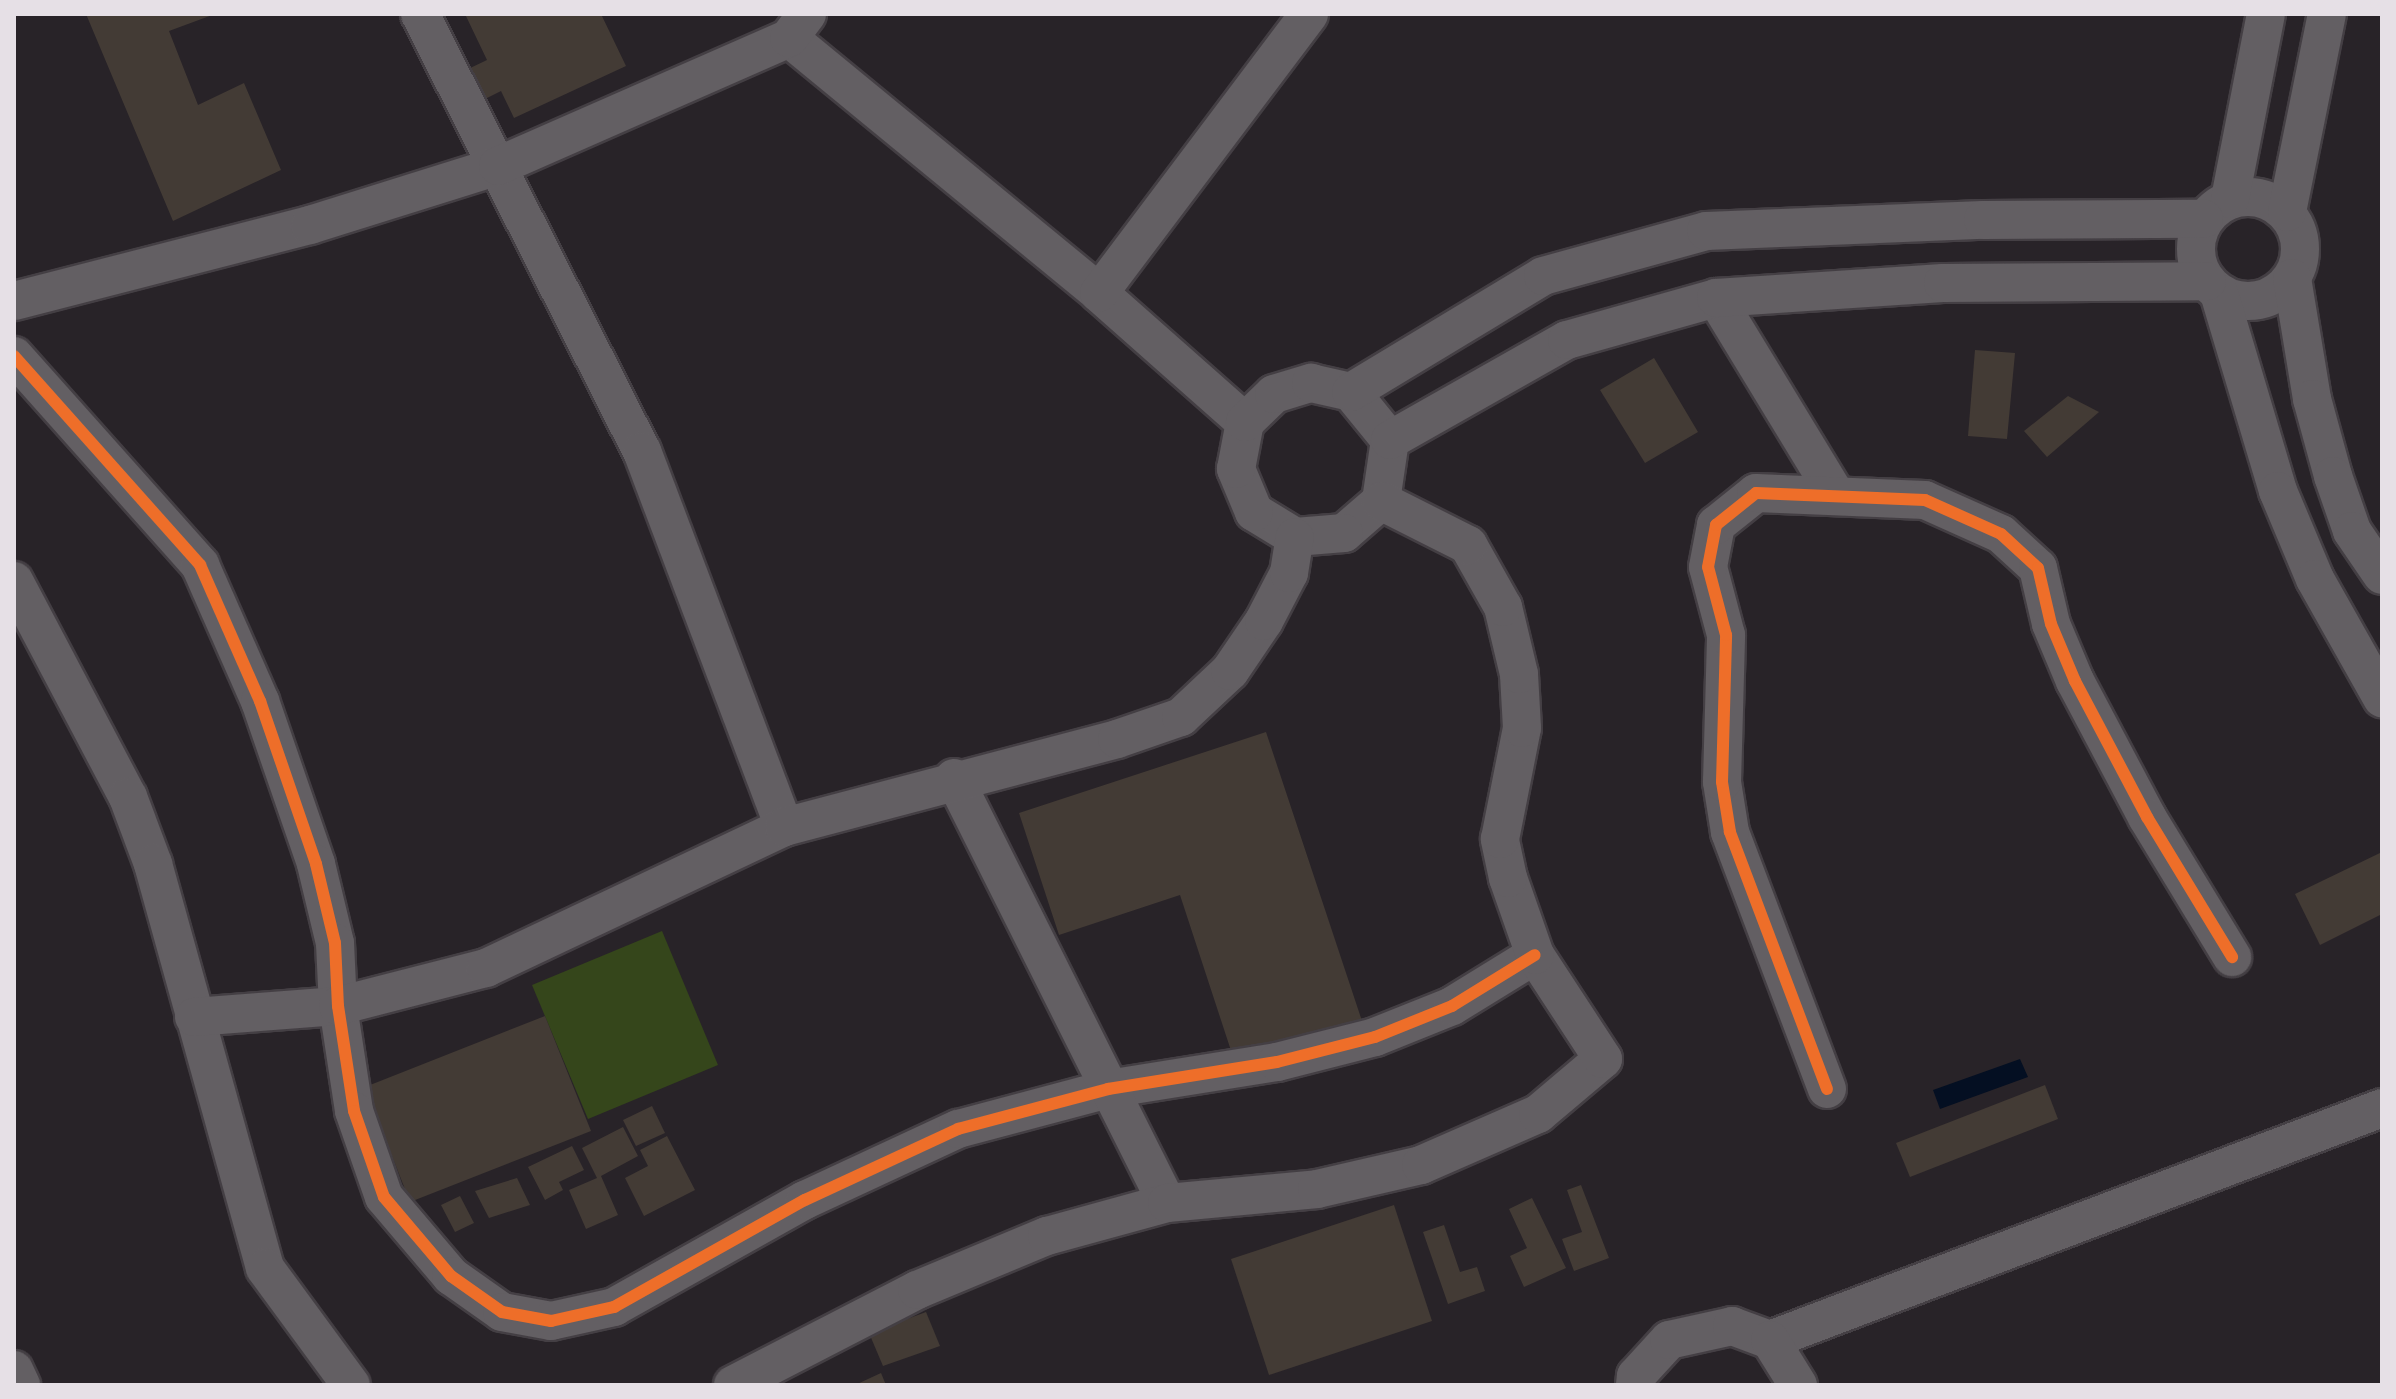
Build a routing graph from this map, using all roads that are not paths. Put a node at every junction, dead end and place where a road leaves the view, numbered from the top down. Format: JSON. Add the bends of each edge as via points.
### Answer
{"nodes":[{"id":1,"x":420,"y":14,"type":"edge"},
{"id":2,"x":1309,"y":14,"type":"edge"},
{"id":3,"x":2266,"y":14,"type":"edge"},
{"id":4,"x":2327,"y":14,"type":"edge"},
{"id":5,"x":798,"y":26,"type":"edge"},
{"id":6,"x":498,"y":166,"type":"junction"},
{"id":7,"x":2217,"y":209,"type":"junction"},
{"id":8,"x":2287,"y":212,"type":"junction"},
{"id":9,"x":1941,"y":222,"type":"junction"},
{"id":10,"x":2292,"y":278,"type":"junction"},
{"id":11,"x":1943,"y":283,"type":"junction"},
{"id":12,"x":2213,"y":287,"type":"junction"},
{"id":13,"x":1099,"y":293,"type":"junction"},
{"id":14,"x":1716,"y":298,"type":"junction"},
{"id":15,"x":14,"y":301,"type":"edge"},
{"id":16,"x":14,"y":356,"type":"edge"},
{"id":17,"x":1351,"y":392,"type":"junction"},
{"id":18,"x":1245,"y":422,"type":"junction"},
{"id":19,"x":1390,"y":440,"type":"junction"},
{"id":20,"x":1836,"y":495,"type":"junction"},
{"id":21,"x":1381,"y":501,"type":"junction"},
{"id":22,"x":2367,"y":526,"type":"edge"},
{"id":23,"x":1295,"y":537,"type":"junction"},
{"id":24,"x":2382,"y":575,"type":"edge"},
{"id":25,"x":14,"y":581,"type":"edge"},
{"id":26,"x":2382,"y":698,"type":"edge"},
{"id":27,"x":954,"y":778,"type":"junction"},
{"id":28,"x":784,"y":827,"type":"junction"},
{"id":29,"x":1535,"y":955,"type":"junction"},
{"id":30,"x":2232,"y":957,"type":"dead end"},
{"id":31,"x":338,"y":1006,"type":"junction"},
{"id":32,"x":194,"y":1017,"type":"junction"},
{"id":33,"x":1108,"y":1089,"type":"junction"},
{"id":34,"x":1827,"y":1089,"type":"dead end"},
{"id":35,"x":2382,"y":1108,"type":"edge"},
{"id":36,"x":1167,"y":1203,"type":"junction"},
{"id":37,"x":1770,"y":1340,"type":"junction"},
{"id":38,"x":14,"y":1370,"type":"edge"},
{"id":39,"x":21,"y":1385,"type":"edge"},
{"id":40,"x":351,"y":1385,"type":"edge"},
{"id":41,"x":733,"y":1385,"type":"edge"},
{"id":42,"x":1635,"y":1385,"type":"edge"},
{"id":43,"x":1798,"y":1385,"type":"edge"}],
"edges":[{"from":1,"to":6,"type":"street"},
{"from":2,"to":13,"type":"street"},
{"from":3,"to":7,"type":"street"},
{"from":4,"to":8,"type":"street"},
{"from":5,"to":6,"type":"street"},
{"from":5,"to":13,"type":"street"},
{"from":6,"to":15,"type":"street","via":[[310,225]]},
{"from":6,"to":28,"type":"street","via":[[670,515]]},
{"from":7,"to":8,"type":"street","via":[[2262,199]]},
{"from":7,"to":9,"type":"street"},
{"from":7,"to":12,"type":"street","via":[[2196,251]]},
{"from":8,"to":10,"type":"street","via":[[2301,247]]},
{"from":9,"to":11,"type":"street"},
{"from":9,"to":17,"type":"street","via":[[1706,231],[1543,276]]},
{"from":10,"to":12,"type":"street","via":[[2267,298],[2233,300]]},
{"from":10,"to":22,"type":"street","via":[[2312,399]]},
{"from":11,"to":12,"type":"street"},
{"from":11,"to":14,"type":"street"},
{"from":12,"to":26,"type":"street","via":[[2278,491],[2315,579]]},
{"from":13,"to":18,"type":"street"},
{"from":14,"to":19,"type":"street","via":[[1567,340]]},
{"from":14,"to":20,"type":"street"},
{"from":16,"to":31,"type":"street","via":[[200,565],[260,701],[316,864],[335,943]]},
{"from":17,"to":18,"type":"street","via":[[1311,383],[1274,394]]},
{"from":17,"to":19,"type":"street"},
{"from":18,"to":23,"type":"street","via":[[1236,469],[1254,512]]},
{"from":19,"to":21,"type":"street"},
{"from":20,"to":30,"type":"street","via":[[1925,500],[2001,534],[2038,568],[2051,624],[2075,681],[2147,817]]},
{"from":20,"to":34,"type":"street","via":[[1756,493],[1716,525],[1708,567],[1726,635],[1722,782],[1730,832]]},
{"from":21,"to":23,"type":"street","via":[[1344,533]]},
{"from":21,"to":29,"type":"street","via":[[1468,545],[1503,607],[1519,674],[1522,728],[1500,839]]},
{"from":22,"to":24,"type":"street"},
{"from":23,"to":27,"type":"street","via":[[1289,573],[1264,621],[1230,671],[1181,717],[1117,739]]},
{"from":25,"to":32,"type":"street","via":[[128,797],[153,864]]},
{"from":27,"to":28,"type":"street"},
{"from":27,"to":33,"type":"street"},
{"from":28,"to":31,"type":"street","via":[[486,968]]},
{"from":29,"to":33,"type":"street","via":[[1452,1006],[1375,1037],[1277,1062]]},
{"from":29,"to":36,"type":"street","via":[[1603,1059],[1538,1114],[1421,1165],[1317,1189]]},
{"from":31,"to":32,"type":"street"},
{"from":31,"to":33,"type":"street","via":[[354,1111],[384,1197],[451,1276],[502,1312],[551,1321],[614,1307],[881,1160],[958,1129]]},
{"from":32,"to":40,"type":"street","via":[[265,1268]]},
{"from":33,"to":36,"type":"street"},
{"from":35,"to":37,"type":"street"},
{"from":36,"to":41,"type":"street","via":[[1047,1236],[917,1290]]},
{"from":37,"to":42,"type":"street","via":[[1732,1326],[1669,1340],[1636,1376]]},
{"from":37,"to":43,"type":"street"},
{"from":38,"to":39,"type":"street"}]}
